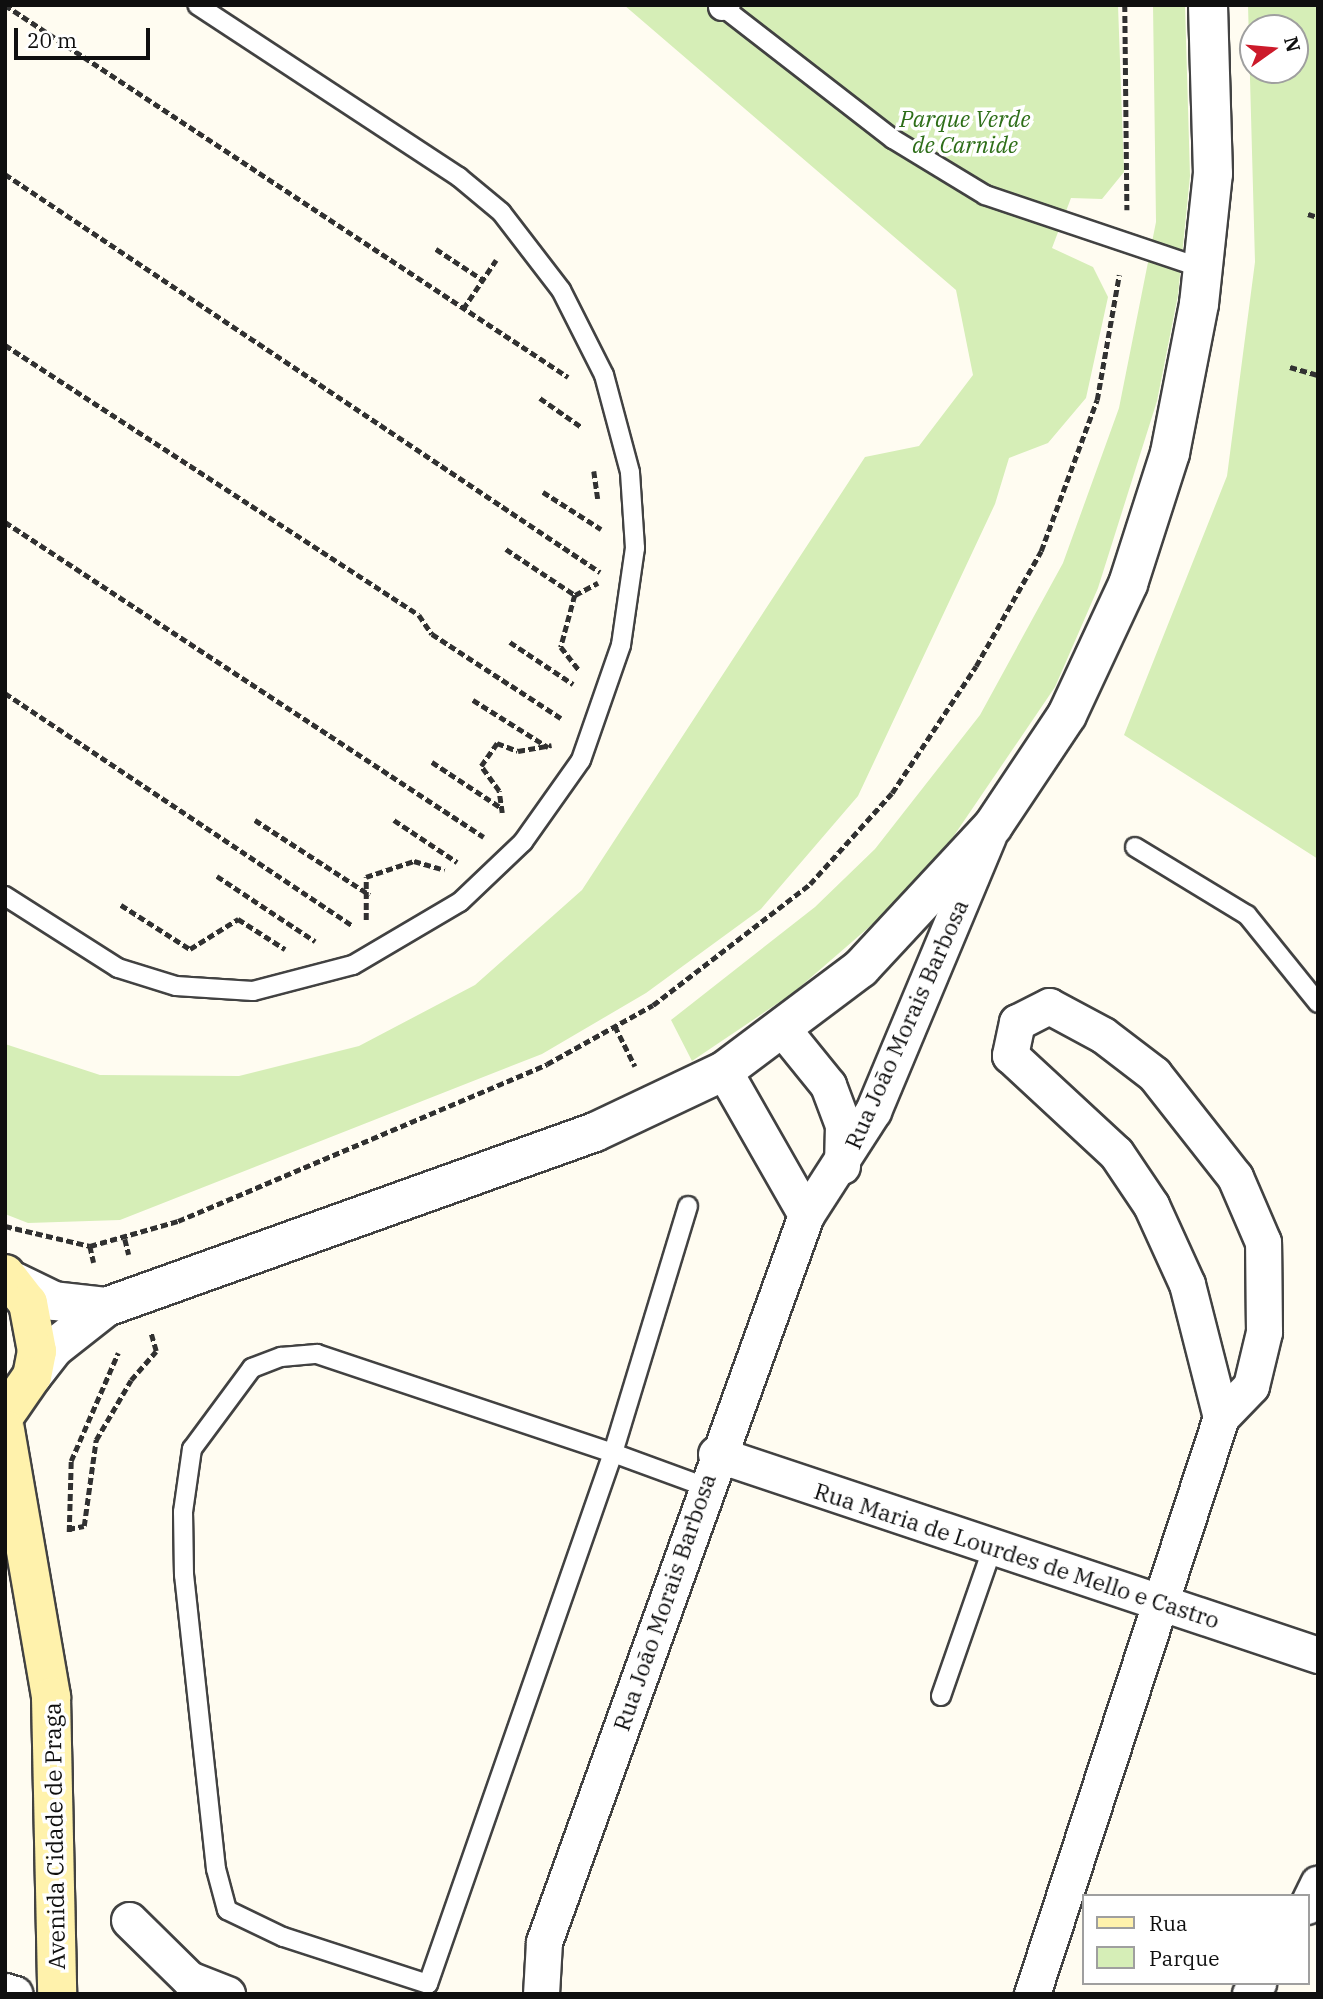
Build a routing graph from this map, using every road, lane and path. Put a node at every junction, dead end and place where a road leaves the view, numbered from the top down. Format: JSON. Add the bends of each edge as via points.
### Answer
{"nodes":[{"id":1,"x":5,"y":5,"type":"edge"},
{"id":2,"x":197,"y":5,"type":"edge"},
{"id":3,"x":1125,"y":5,"type":"edge"},
{"id":4,"x":1208,"y":5,"type":"edge"},
{"id":5,"x":723,"y":6,"type":"edge"},
{"id":6,"x":5,"y":174,"type":"edge"},
{"id":7,"x":1308,"y":214,"type":"dead end"},
{"id":8,"x":1318,"y":217,"type":"edge"},
{"id":9,"x":516,"y":230,"type":"junction"},
{"id":10,"x":1124,"y":243,"type":"junction"},
{"id":11,"x":436,"y":249,"type":"dead end"},
{"id":12,"x":1202,"y":268,"type":"junction"},
{"id":13,"x":483,"y":280,"type":"junction"},
{"id":14,"x":463,"y":309,"type":"junction"},
{"id":15,"x":5,"y":345,"type":"edge"},
{"id":16,"x":1290,"y":367,"type":"dead end"},
{"id":17,"x":1318,"y":375,"type":"edge"},
{"id":18,"x":574,"y":378,"type":"dead end"},
{"id":19,"x":540,"y":398,"type":"dead end"},
{"id":20,"x":593,"y":435,"type":"dead end"},
{"id":21,"x":594,"y":458,"type":"dead end"},
{"id":22,"x":543,"y":492,"type":"dead end"},
{"id":23,"x":606,"y":511,"type":"dead end"},
{"id":24,"x":5,"y":522,"type":"edge"},
{"id":25,"x":605,"y":532,"type":"dead end"},
{"id":26,"x":506,"y":549,"type":"dead end"},
{"id":27,"x":610,"y":565,"type":"dead end"},
{"id":28,"x":605,"y":574,"type":"junction"},
{"id":29,"x":575,"y":595,"type":"junction"},
{"id":30,"x":510,"y":642,"type":"dead end"},
{"id":31,"x":583,"y":682,"type":"dead end"},
{"id":32,"x":584,"y":691,"type":"dead end"},
{"id":33,"x":5,"y":694,"type":"edge"},
{"id":34,"x":472,"y":699,"type":"dead end"},
{"id":35,"x":574,"y":726,"type":"dead end"},
{"id":36,"x":561,"y":739,"type":"dead end"},
{"id":37,"x":548,"y":747,"type":"junction"},
{"id":38,"x":432,"y":762,"type":"dead end"},
{"id":39,"x":503,"y":810,"type":"junction"},
{"id":40,"x":255,"y":820,"type":"dead end"},
{"id":41,"x":394,"y":820,"type":"dead end"},
{"id":42,"x":502,"y":820,"type":"dead end"},
{"id":43,"x":992,"y":826,"type":"junction"},
{"id":44,"x":493,"y":843,"type":"dead end"},
{"id":45,"x":1135,"y":847,"type":"dead end"},
{"id":46,"x":470,"y":863,"type":"dead end"},
{"id":47,"x":463,"y":866,"type":"junction"},
{"id":48,"x":217,"y":876,"type":"dead end"},
{"id":49,"x":370,"y":895,"type":"junction"},
{"id":50,"x":5,"y":896,"type":"edge"},
{"id":51,"x":121,"y":905,"type":"dead end"},
{"id":52,"x":360,"y":931,"type":"junction"},
{"id":53,"x":355,"y":938,"type":"dead end"},
{"id":54,"x":319,"y":944,"type":"dead end"},
{"id":55,"x":294,"y":952,"type":"dead end"},
{"id":56,"x":1318,"y":1003,"type":"edge"},
{"id":57,"x":782,"y":1027,"type":"junction"},
{"id":58,"x":724,"y":1071,"type":"junction"},
{"id":59,"x":842,"y":1166,"type":"junction"},
{"id":60,"x":688,"y":1206,"type":"dead end"},
{"id":61,"x":806,"y":1214,"type":"junction"},
{"id":62,"x":5,"y":1226,"type":"edge"},
{"id":63,"x":125,"y":1239,"type":"junction"},
{"id":64,"x":90,"y":1245,"type":"junction"},
{"id":65,"x":10,"y":1278,"type":"edge"},
{"id":66,"x":123,"y":1301,"type":"junction"},
{"id":67,"x":32,"y":1376,"type":"junction"},
{"id":68,"x":5,"y":1415,"type":"edge"},
{"id":69,"x":1221,"y":1417,"type":"junction"},
{"id":70,"x":5,"y":1430,"type":"edge"},
{"id":71,"x":613,"y":1453,"type":"junction"},
{"id":72,"x":716,"y":1454,"type":"junction"},
{"id":73,"x":706,"y":1487,"type":"junction"},
{"id":74,"x":69,"y":1529,"type":"junction"},
{"id":75,"x":27,"y":1538,"type":"junction"},
{"id":76,"x":70,"y":1542,"type":"dead end"},
{"id":77,"x":993,"y":1547,"type":"junction"},
{"id":78,"x":1163,"y":1604,"type":"junction"},
{"id":79,"x":1318,"y":1656,"type":"edge"},
{"id":80,"x":941,"y":1696,"type":"dead end"},
{"id":81,"x":1318,"y":1883,"type":"edge"},
{"id":82,"x":1309,"y":1902,"type":"edge"},
{"id":83,"x":129,"y":1920,"type":"dead end"},
{"id":84,"x":5,"y":1990,"type":"edge"},
{"id":85,"x":15,"y":1994,"type":"edge"},
{"id":86,"x":57,"y":1994,"type":"edge"},
{"id":87,"x":227,"y":1994,"type":"edge"},
{"id":88,"x":541,"y":1994,"type":"edge"},
{"id":89,"x":1032,"y":1994,"type":"edge"}],
"edges":[{"from":1,"to":14,"type":"path"},
{"from":2,"to":9,"type":"lane","via":[[459,177]]},
{"from":3,"to":10,"type":"path","via":[[1130,184]]},
{"from":4,"to":12,"type":"street","via":[[1213,174]]},
{"from":5,"to":10,"type":"lane","via":[[893,139],[985,195]]},
{"from":6,"to":28,"type":"path"},
{"from":7,"to":8,"type":"path"},
{"from":9,"to":13,"type":"path"},
{"from":9,"to":50,"type":"lane","via":[[561,290],[604,375],[635,514],[632,591],[608,693],[581,760],[523,842],[460,902],[388,948],[319,977],[253,991],[176,986],[118,968]]},
{"from":10,"to":12,"type":"lane"},
{"from":10,"to":63,"type":"path","via":[[1097,400],[1041,551],[976,666],[892,793],[810,884],[653,1005],[547,1064]]},
{"from":11,"to":13,"type":"path"},
{"from":12,"to":43,"type":"street","via":[[1170,453],[1128,584],[1067,715]]},
{"from":13,"to":14,"type":"path"},
{"from":14,"to":18,"type":"path"},
{"from":15,"to":35,"type":"path","via":[[419,615],[432,634]]},
{"from":16,"to":17,"type":"path"},
{"from":19,"to":20,"type":"path"},
{"from":21,"to":23,"type":"path","via":[[594,495]]},
{"from":22,"to":25,"type":"path"},
{"from":24,"to":44,"type":"path"},
{"from":26,"to":29,"type":"path"},
{"from":27,"to":28,"type":"path"},
{"from":28,"to":29,"type":"path"},
{"from":29,"to":31,"type":"path","via":[[561,646]]},
{"from":30,"to":32,"type":"path"},
{"from":33,"to":52,"type":"path"},
{"from":34,"to":37,"type":"path"},
{"from":36,"to":37,"type":"path"},
{"from":37,"to":39,"type":"path","via":[[518,751],[497,743],[492,749],[481,766],[499,791]]},
{"from":38,"to":39,"type":"path"},
{"from":39,"to":42,"type":"path"},
{"from":40,"to":49,"type":"path"},
{"from":41,"to":47,"type":"path"},
{"from":43,"to":57,"type":"street","via":[[861,968]]},
{"from":43,"to":59,"type":"street","name":"Rua João Morais Barbosa","via":[[873,1111]]},
{"from":45,"to":56,"type":"lane","via":[[1247,915]]},
{"from":46,"to":47,"type":"path"},
{"from":47,"to":49,"type":"path","via":[[433,870],[414,861],[366,877]]},
{"from":48,"to":54,"type":"path"},
{"from":49,"to":52,"type":"path"},
{"from":51,"to":55,"type":"path","via":[[190,950],[239,919]]},
{"from":52,"to":53,"type":"path"},
{"from":57,"to":58,"type":"street"},
{"from":57,"to":59,"type":"street","via":[[828,1085],[843,1125]]},
{"from":58,"to":61,"type":"street"},
{"from":58,"to":66,"type":"street","via":[[596,1132]]},
{"from":59,"to":61,"type":"street","name":"Rua João Morais Barbosa"},
{"from":60,"to":71,"type":"lane"},
{"from":61,"to":72,"type":"street","name":"Rua João Morais Barbosa"},
{"from":62,"to":64,"type":"path"},
{"from":63,"to":64,"type":"path"},
{"from":63,"to":66,"type":"path"},
{"from":64,"to":66,"type":"path"},
{"from":65,"to":66,"type":"street","via":[[54,1301]]},
{"from":65,"to":67,"type":"main road","via":[[35,1325]]},
{"from":66,"to":67,"type":"street","via":[[54,1347]]},
{"from":66,"to":74,"type":"path","via":[[118,1363],[71,1461]]},
{"from":66,"to":74,"type":"path","via":[[156,1351],[111,1409],[87,1471],[84,1525]]},
{"from":67,"to":68,"type":"main road"},
{"from":69,"to":69,"type":"street","via":[[1251,1386],[1261,1346],[1262,1242],[1235,1177],[1154,1074],[1103,1035],[1049,1006],[1017,1022],[1010,1055],[1116,1153],[1151,1205],[1187,1284]]},
{"from":69,"to":78,"type":"street"},
{"from":70,"to":75,"type":"main road","name":"Avenida Cidade de Praga"},
{"from":71,"to":71,"type":"lane","via":[[428,1984],[283,1937],[227,1910],[216,1869],[185,1588],[183,1513],[192,1449],[252,1368],[281,1357],[317,1354]]},
{"from":71,"to":73,"type":"lane"},
{"from":72,"to":73,"type":"street","name":"Rua João Morais Barbosa"},
{"from":72,"to":77,"type":"street","name":"Rua Maria de Lourdes de Mello e Castro"},
{"from":73,"to":88,"type":"street","name":"Rua João Morais Barbosa","via":[[544,1942]]},
{"from":74,"to":75,"type":"path"},
{"from":74,"to":76,"type":"path"},
{"from":75,"to":86,"type":"main road","name":"Avenida Cidade de Praga","via":[[51,1697]]},
{"from":77,"to":78,"type":"street","name":"Rua Maria de Lourdes de Mello e Castro"},
{"from":77,"to":80,"type":"lane"},
{"from":78,"to":79,"type":"street","name":"Rua Maria de Lourdes de Mello e Castro"},
{"from":78,"to":89,"type":"street"},
{"from":81,"to":82,"type":"street"},
{"from":83,"to":87,"type":"street","via":[[189,1979]]},
{"from":84,"to":85,"type":"street"}]}
